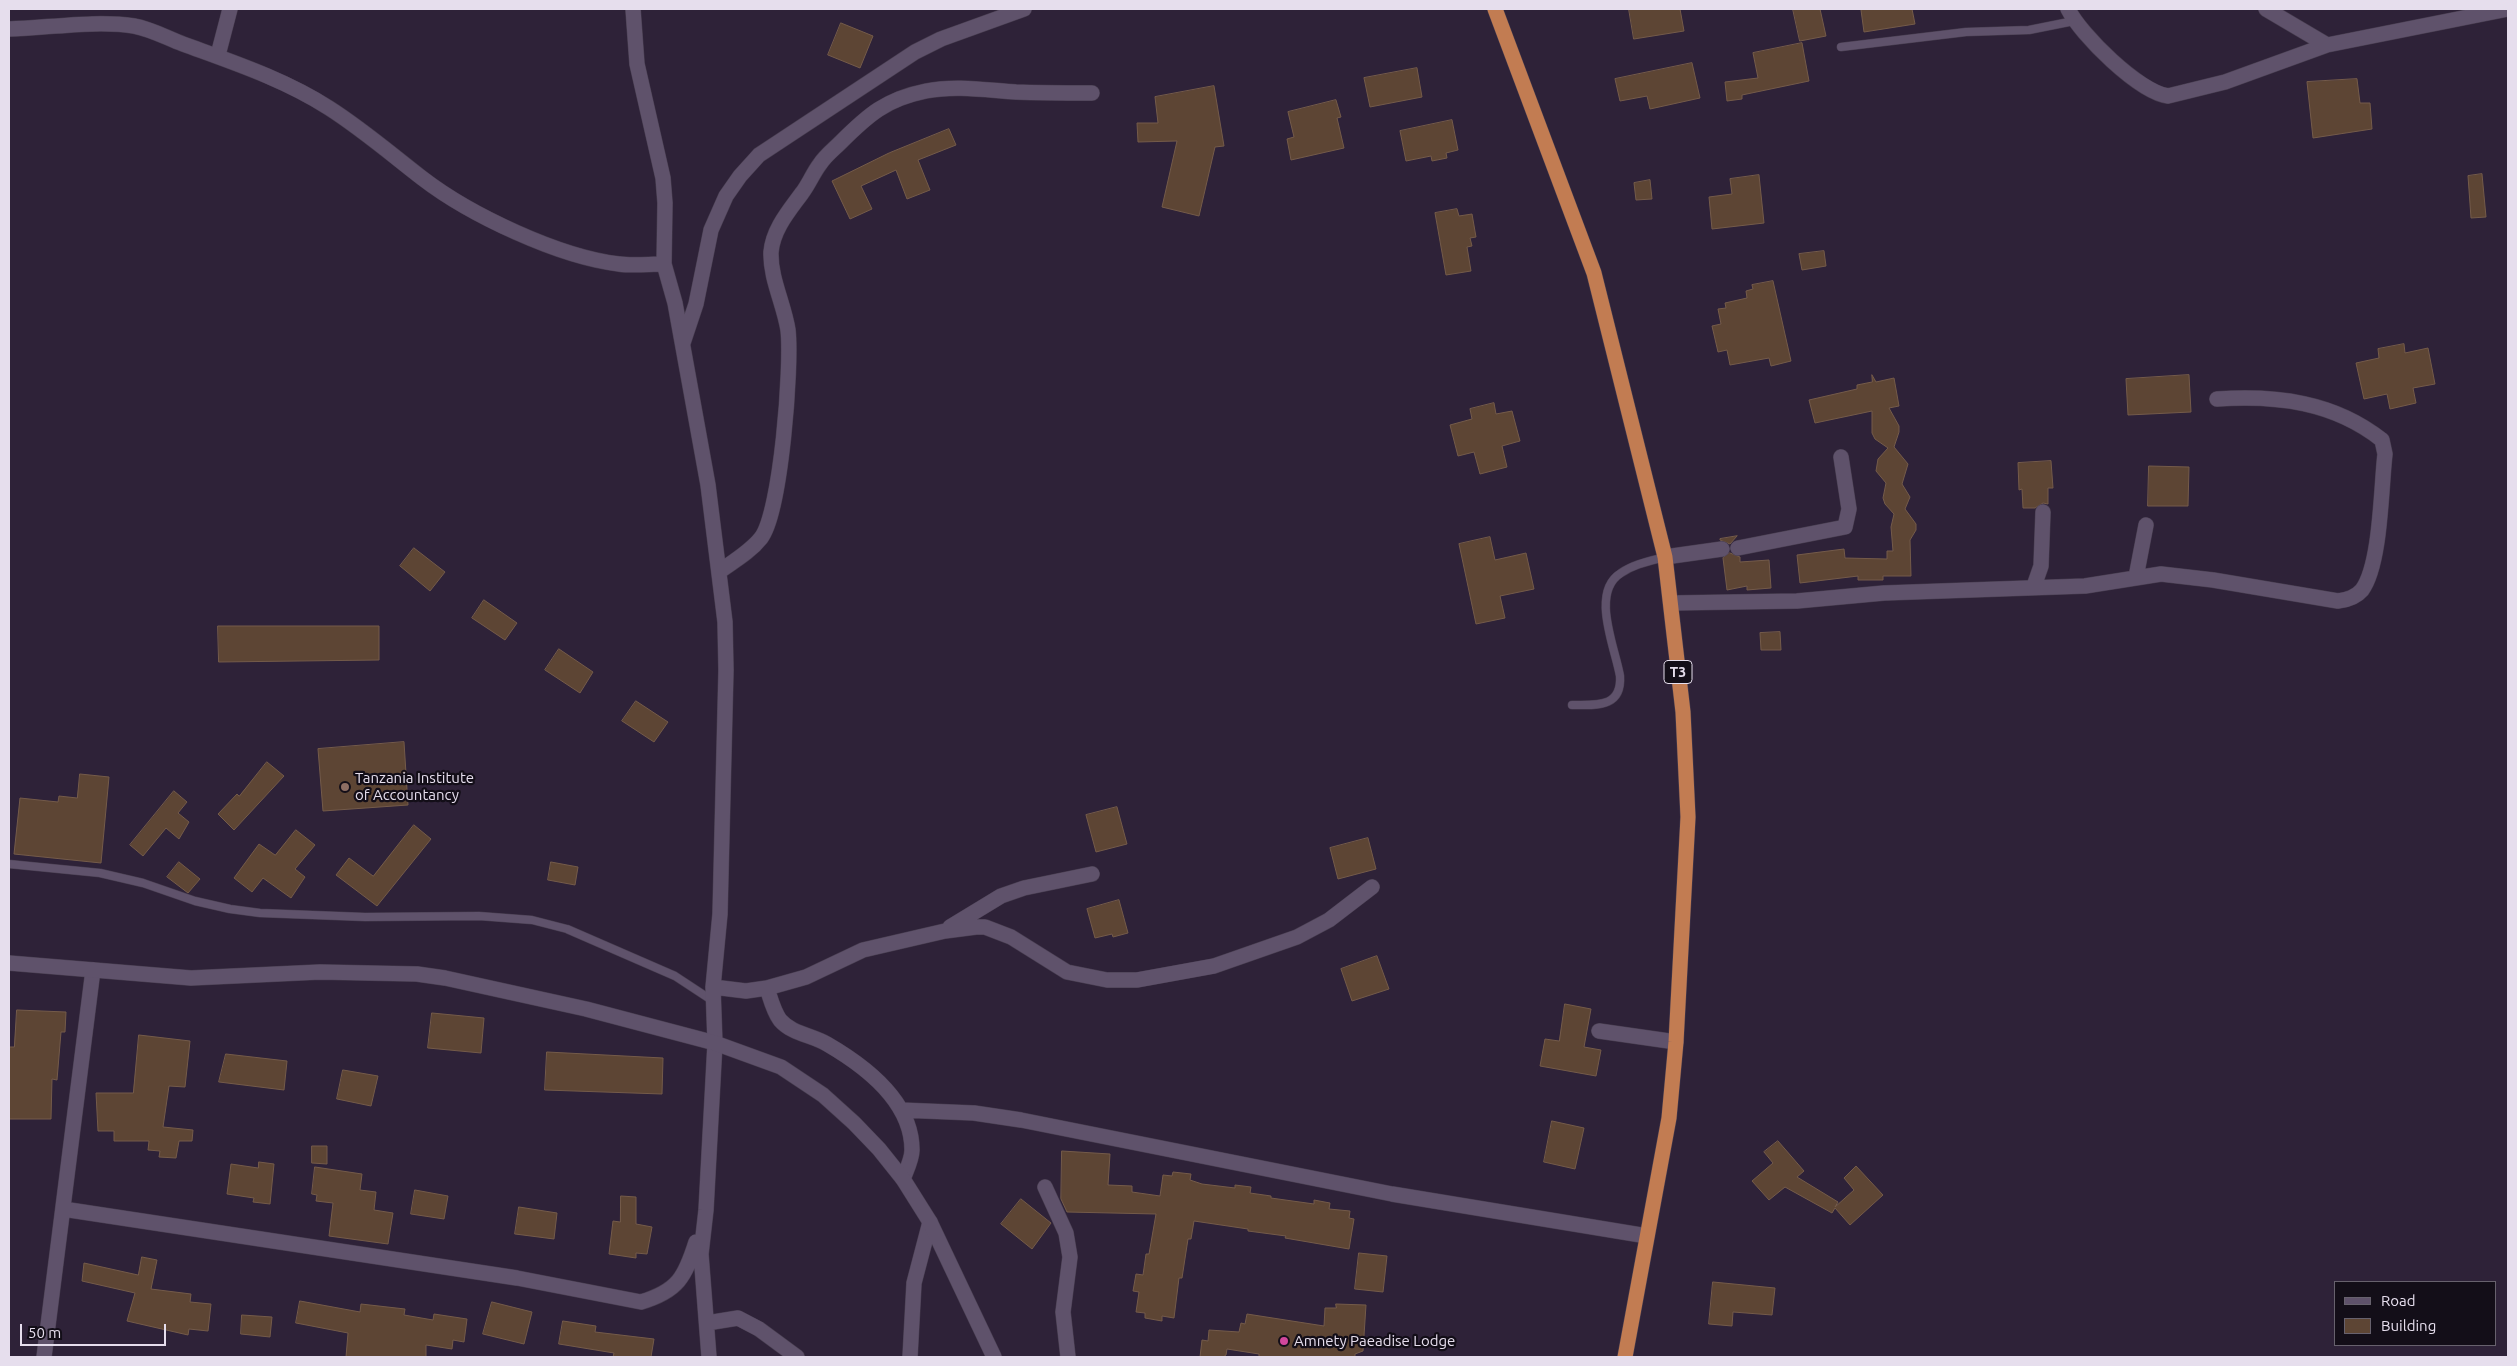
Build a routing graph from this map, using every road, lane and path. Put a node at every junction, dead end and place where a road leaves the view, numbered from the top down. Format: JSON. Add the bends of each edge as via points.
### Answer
{"nodes":[{"id":1,"x":230,"y":9,"type":"edge"},
{"id":2,"x":633,"y":9,"type":"edge"},
{"id":3,"x":1024,"y":9,"type":"edge"},
{"id":4,"x":1495,"y":9,"type":"edge"},
{"id":5,"x":2266,"y":9,"type":"edge"},
{"id":6,"x":2508,"y":9,"type":"edge"},
{"id":7,"x":2071,"y":15,"type":"edge"},
{"id":8,"x":9,"y":29,"type":"edge"},
{"id":9,"x":2327,"y":45,"type":"junction"},
{"id":10,"x":1840,"y":46,"type":"dead end"},
{"id":11,"x":218,"y":55,"type":"junction"},
{"id":12,"x":1092,"y":93,"type":"dead end"},
{"id":13,"x":664,"y":264,"type":"junction"},
{"id":14,"x":682,"y":347,"type":"junction"},
{"id":15,"x":2217,"y":399,"type":"dead end"},
{"id":16,"x":1841,"y":457,"type":"dead end"},
{"id":17,"x":2043,"y":512,"type":"dead end"},
{"id":18,"x":2146,"y":526,"type":"dead end"},
{"id":19,"x":1738,"y":548,"type":"dead end"},
{"id":20,"x":1722,"y":550,"type":"dead end"},
{"id":21,"x":1665,"y":557,"type":"junction"},
{"id":22,"x":720,"y":571,"type":"junction"},
{"id":23,"x":2136,"y":577,"type":"junction"},
{"id":24,"x":2034,"y":586,"type":"junction"},
{"id":25,"x":1671,"y":603,"type":"junction"},
{"id":26,"x":1572,"y":705,"type":"dead end"},
{"id":27,"x":9,"y":864,"type":"edge"},
{"id":28,"x":1092,"y":874,"type":"dead end"},
{"id":29,"x":1372,"y":887,"type":"dead end"},
{"id":30,"x":945,"y":931,"type":"junction"},
{"id":31,"x":9,"y":964,"type":"edge"},
{"id":32,"x":93,"y":970,"type":"junction"},
{"id":33,"x":767,"y":988,"type":"junction"},
{"id":34,"x":713,"y":994,"type":"junction"},
{"id":35,"x":1600,"y":1031,"type":"dead end"},
{"id":36,"x":1676,"y":1042,"type":"junction"},
{"id":37,"x":715,"y":1043,"type":"junction"},
{"id":38,"x":901,"y":1110,"type":"junction"},
{"id":39,"x":903,"y":1179,"type":"junction"},
{"id":40,"x":1044,"y":1187,"type":"dead end"},
{"id":41,"x":63,"y":1210,"type":"junction"},
{"id":42,"x":706,"y":1210,"type":"junction"},
{"id":43,"x":930,"y":1222,"type":"junction"},
{"id":44,"x":1647,"y":1236,"type":"junction"},
{"id":45,"x":707,"y":1322,"type":"junction"},
{"id":46,"x":44,"y":1357,"type":"edge"},
{"id":47,"x":709,"y":1357,"type":"edge"},
{"id":48,"x":797,"y":1357,"type":"edge"},
{"id":49,"x":910,"y":1357,"type":"edge"},
{"id":50,"x":994,"y":1357,"type":"edge"},
{"id":51,"x":1068,"y":1357,"type":"edge"},
{"id":52,"x":1625,"y":1357,"type":"edge"}],
"edges":[{"from":1,"to":11,"type":"street"},
{"from":2,"to":13,"type":"street","via":[[637,64],[663,178]]},
{"from":3,"to":14,"type":"street","via":[[941,39],[915,52],[759,155],[726,196],[711,230],[696,304]]},
{"from":4,"to":21,"type":"highway","number":"T3","via":[[1594,273]]},
{"from":5,"to":9,"type":"street"},
{"from":6,"to":9,"type":"street"},
{"from":7,"to":9,"type":"street","via":[[2090,41],[2145,87],[2168,96],[2225,82]]},
{"from":7,"to":10,"type":"lane","via":[[2029,30],[1956,32]]},
{"from":8,"to":11,"type":"street","via":[[113,24],[134,26]]},
{"from":11,"to":13,"type":"street","via":[[327,107],[458,203],[494,221],[593,260]]},
{"from":12,"to":22,"type":"street","via":[[959,88],[927,90],[897,99],[875,111],[820,164],[785,213],[771,252],[788,330],[789,359],[786,411],[769,521],[762,537],[750,550]]},
{"from":13,"to":14,"type":"street"},
{"from":14,"to":22,"type":"street","via":[[708,485]]},
{"from":15,"to":23,"type":"street","via":[[2265,400],[2322,407],[2354,420],[2382,440],[2385,454],[2380,507],[2368,578],[2361,591],[2338,601],[2213,580],[2160,574]]},
{"from":16,"to":19,"type":"street","via":[[1849,509],[1845,527]]},
{"from":17,"to":24,"type":"street","via":[[2041,566]]},
{"from":18,"to":23,"type":"street"},
{"from":20,"to":21,"type":"street"},
{"from":21,"to":25,"type":"highway","number":"T3"},
{"from":21,"to":26,"type":"lane","via":[[1638,564],[1610,582],[1605,611],[1620,676],[1617,695],[1598,705]]},
{"from":22,"to":34,"type":"street","via":[[726,670],[720,914]]},
{"from":23,"to":24,"type":"street","via":[[2085,586]]},
{"from":24,"to":25,"type":"street","via":[[1797,601]]},
{"from":25,"to":36,"type":"highway","number":"T3","via":[[1683,712],[1688,817]]},
{"from":27,"to":34,"type":"lane","via":[[100,873],[143,883],[195,901],[260,913],[365,917],[479,916],[532,920],[567,929]]},
{"from":28,"to":30,"type":"street","via":[[1001,896]]},
{"from":29,"to":30,"type":"street","via":[[1329,920],[1297,937],[1214,966],[1137,980],[1107,980],[1067,972],[1011,938],[985,927]]},
{"from":30,"to":33,"type":"street","via":[[863,950],[806,977]]},
{"from":31,"to":32,"type":"street"},
{"from":32,"to":37,"type":"street","via":[[191,978],[320,972],[417,974],[534,997]]},
{"from":32,"to":41,"type":"street"},
{"from":33,"to":34,"type":"street"},
{"from":33,"to":38,"type":"street","via":[[773,1008],[781,1020],[790,1028],[826,1044],[876,1079]]},
{"from":34,"to":37,"type":"street"},
{"from":35,"to":36,"type":"street"},
{"from":36,"to":44,"type":"highway","number":"T3","via":[[1669,1118]]},
{"from":37,"to":39,"type":"street","via":[[781,1067],[823,1095],[879,1149]]},
{"from":37,"to":42,"type":"street"},
{"from":38,"to":39,"type":"street","via":[[912,1150]]},
{"from":38,"to":44,"type":"street","via":[[974,1113],[1012,1119],[1392,1194]]},
{"from":39,"to":43,"type":"street"},
{"from":40,"to":51,"type":"street","via":[[1066,1233],[1070,1257],[1063,1312]]},
{"from":41,"to":42,"type":"street","via":[[517,1278],[641,1302],[676,1286],[688,1270]]},
{"from":41,"to":46,"type":"street"},
{"from":42,"to":45,"type":"street","via":[[700,1254]]},
{"from":43,"to":49,"type":"street","via":[[914,1283]]},
{"from":43,"to":50,"type":"street"},
{"from":44,"to":52,"type":"highway","number":"T3"},
{"from":45,"to":47,"type":"street"},
{"from":45,"to":48,"type":"street","via":[[738,1318]]}]}
